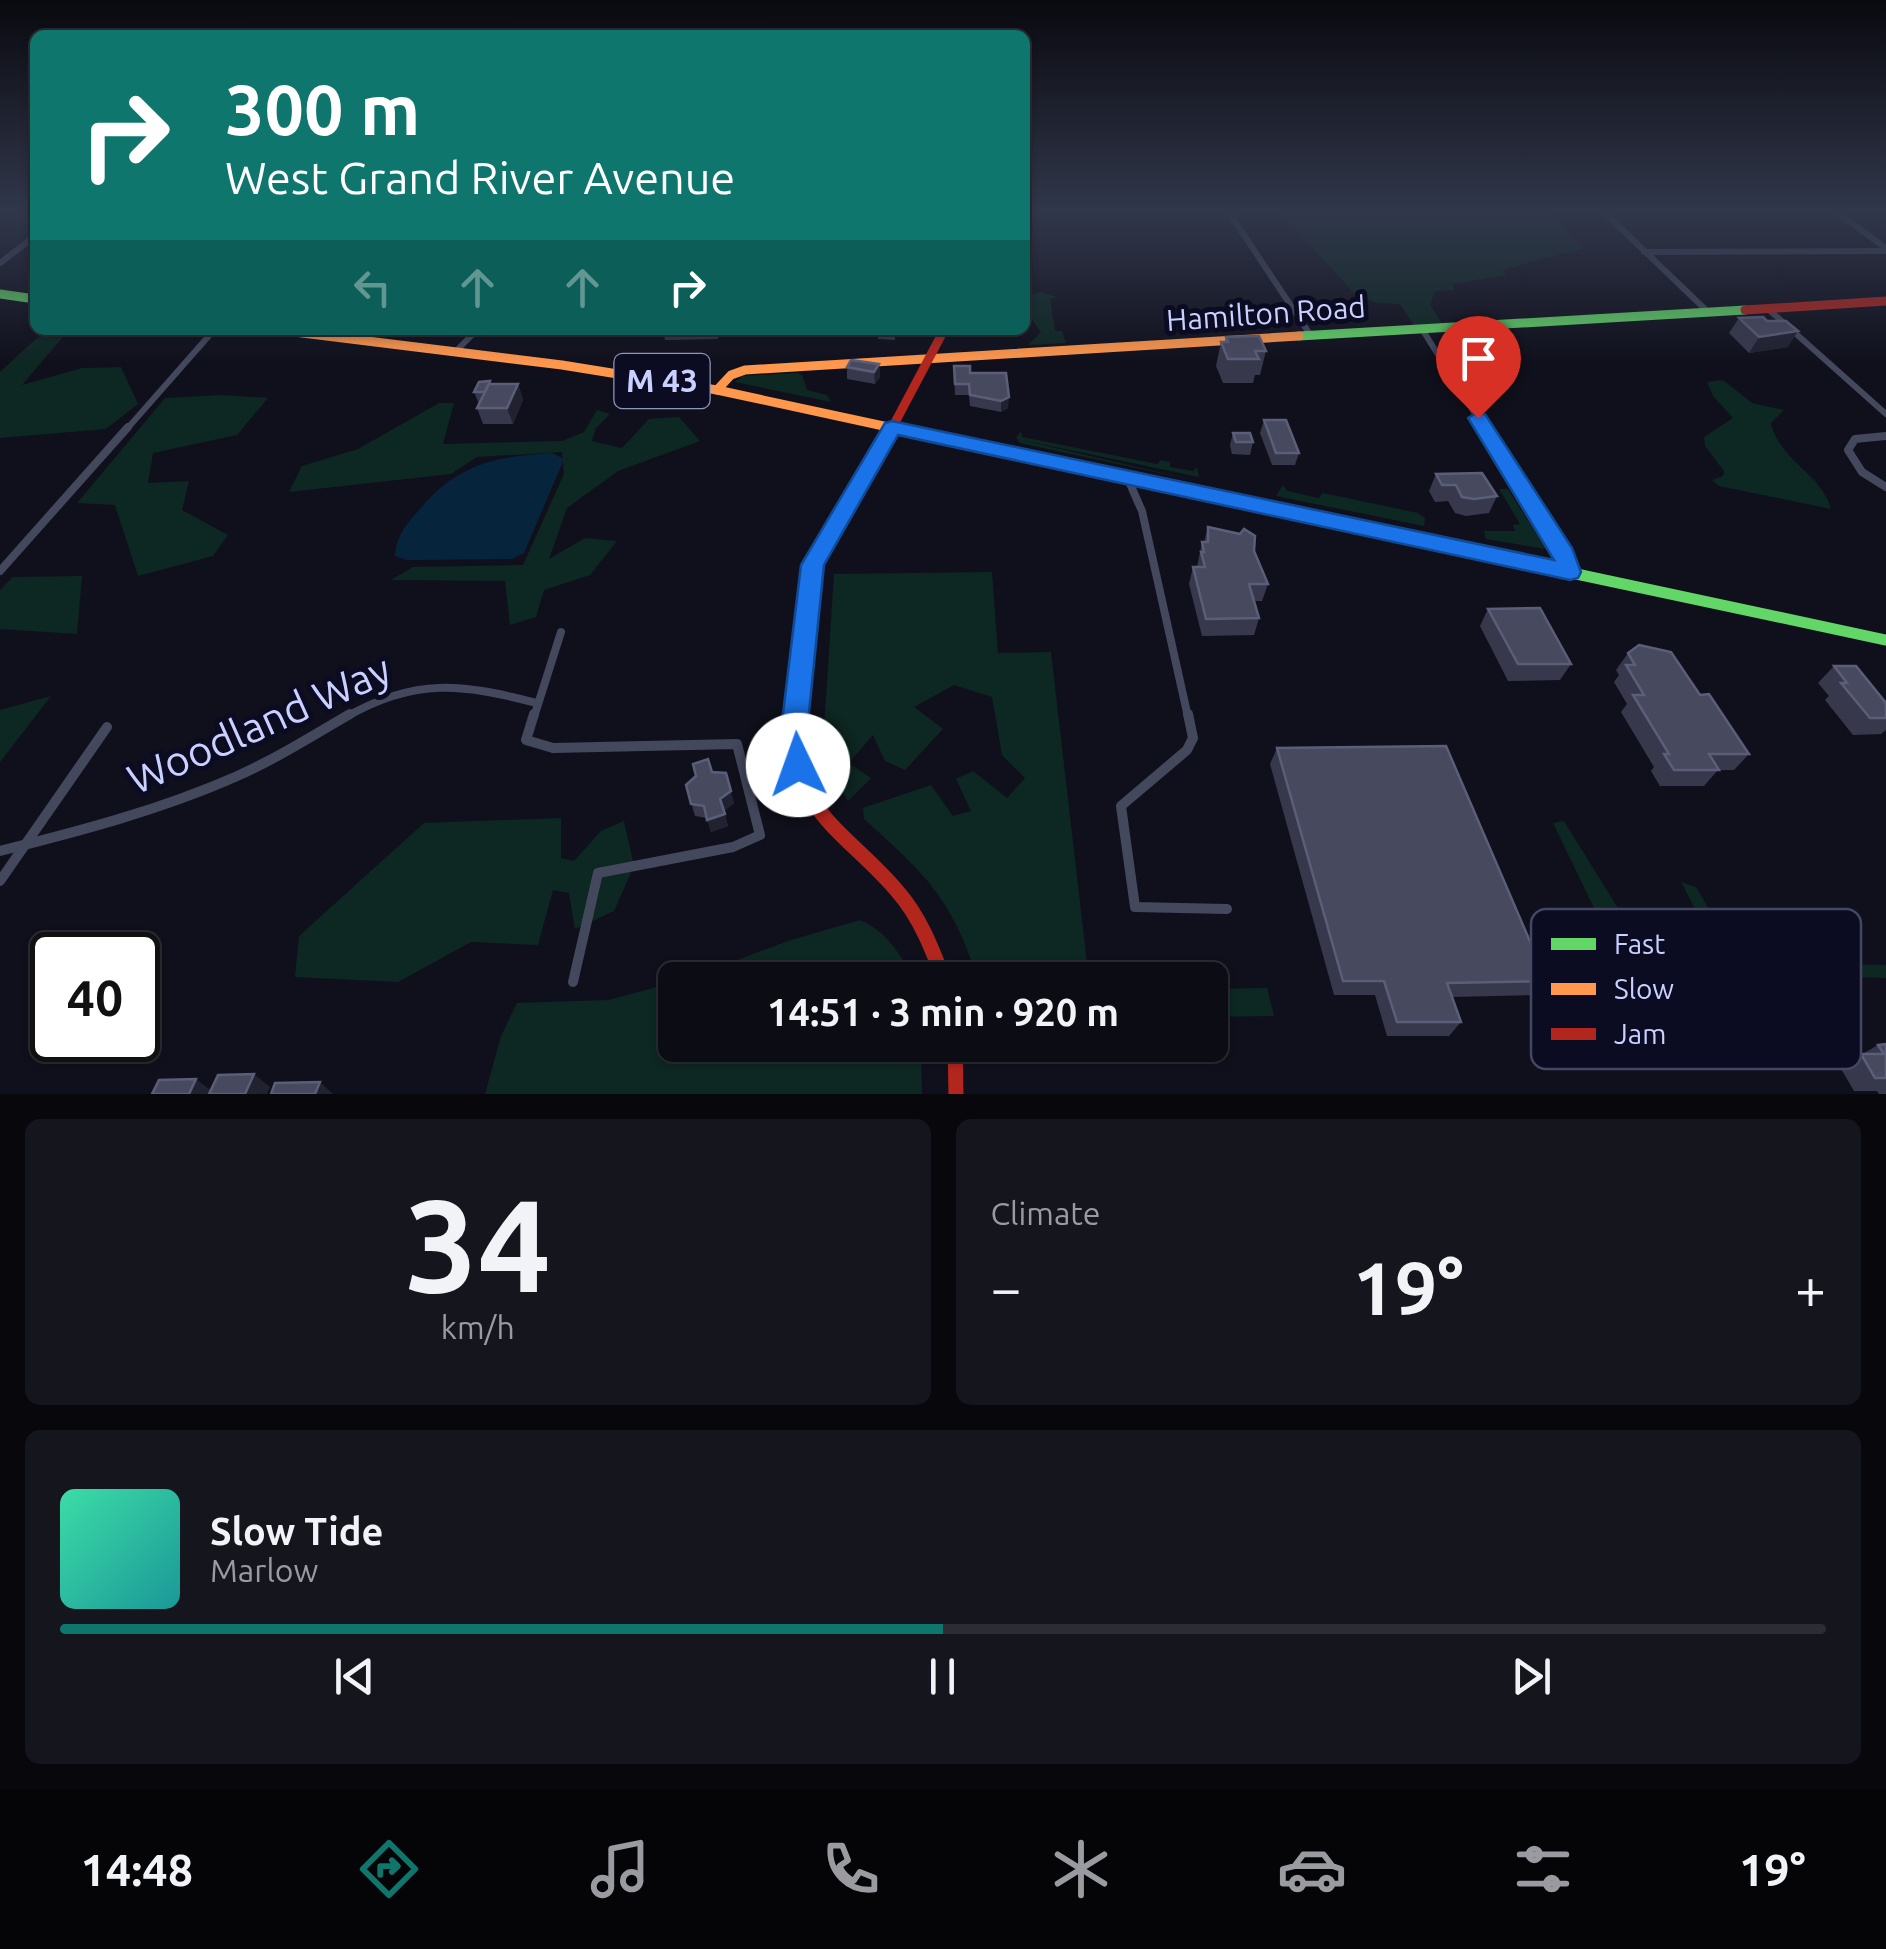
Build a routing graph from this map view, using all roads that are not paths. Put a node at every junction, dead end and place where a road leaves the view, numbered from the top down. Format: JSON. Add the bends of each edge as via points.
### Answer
{"nodes":[{"id":1,"x":1262,"y":262,"type":"edge"},
{"id":2,"x":1655,"y":262,"type":"edge"},
{"id":3,"x":0,"y":294,"type":"edge"},
{"id":4,"x":30,"y":298,"type":"edge"},
{"id":5,"x":1886,"y":301,"type":"edge"},
{"id":6,"x":1767,"y":308,"type":"junction"},
{"id":7,"x":1708,"y":312,"type":"junction"},
{"id":8,"x":1422,"y":330,"type":"junction"},
{"id":9,"x":210,"y":335,"type":"edge"},
{"id":10,"x":318,"y":335,"type":"edge"},
{"id":11,"x":472,"y":335,"type":"edge"},
{"id":12,"x":941,"y":335,"type":"edge"},
{"id":13,"x":1311,"y":336,"type":"junction"},
{"id":14,"x":454,"y":352,"type":"junction"},
{"id":15,"x":926,"y":360,"type":"junction"},
{"id":16,"x":717,"y":390,"type":"junction"},
{"id":17,"x":1886,"y":414,"type":"edge"},
{"id":18,"x":892,"y":427,"type":"junction"},
{"id":19,"x":1886,"y":436,"type":"edge"},
{"id":20,"x":1127,"y":477,"type":"junction"},
{"id":21,"x":1886,"y":487,"type":"edge"},
{"id":22,"x":0,"y":572,"type":"edge"},
{"id":23,"x":1570,"y":572,"type":"junction"},
{"id":24,"x":560,"y":632,"type":"dead end"},
{"id":25,"x":1886,"y":640,"type":"edge"},
{"id":26,"x":536,"y":703,"type":"junction"},
{"id":27,"x":107,"y":727,"type":"dead end"},
{"id":28,"x":802,"y":778,"type":"junction"},
{"id":29,"x":749,"y":792,"type":"junction"},
{"id":30,"x":24,"y":844,"type":"junction"},
{"id":31,"x":0,"y":850,"type":"edge"},
{"id":32,"x":0,"y":880,"type":"edge"},
{"id":33,"x":1227,"y":909,"type":"dead end"},
{"id":34,"x":936,"y":962,"type":"edge"},
{"id":35,"x":573,"y":982,"type":"dead end"},
{"id":36,"x":955,"y":1062,"type":"edge"},
{"id":37,"x":956,"y":1094,"type":"edge"}],
"edges":[{"from":1,"to":13,"type":"street"},
{"from":2,"to":7,"type":"street"},
{"from":3,"to":4,"type":"street"},
{"from":5,"to":6,"type":"street","name":"Hamilton Road"},
{"from":6,"to":7,"type":"street","name":"Hamilton Road"},
{"from":6,"to":17,"type":"street"},
{"from":7,"to":8,"type":"street","name":"Hamilton Road"},
{"from":8,"to":13,"type":"street","name":"Hamilton Road"},
{"from":8,"to":23,"type":"street"},
{"from":9,"to":22,"type":"street"},
{"from":10,"to":14,"type":"street","number":"M 43"},
{"from":11,"to":14,"type":"street"},
{"from":12,"to":15,"type":"street"},
{"from":13,"to":15,"type":"street","name":"Hamilton Road"},
{"from":14,"to":16,"type":"street","number":"M 43"},
{"from":15,"to":16,"type":"street","name":"Hamilton Road","via":[[742,370]]},
{"from":15,"to":18,"type":"street"},
{"from":16,"to":18,"type":"street","number":"M 43"},
{"from":18,"to":20,"type":"street","number":"M 43"},
{"from":18,"to":28,"type":"street","via":[[813,565],[795,722]]},
{"from":19,"to":21,"type":"street","via":[[1855,439],[1848,450],[1857,467]]},
{"from":20,"to":23,"type":"street","number":"M 43"},
{"from":20,"to":33,"type":"street","via":[[1142,511],[1193,738],[1190,748],[1122,806],[1136,907]]},
{"from":23,"to":25,"type":"street","number":"M 43"},
{"from":24,"to":26,"type":"street"},
{"from":26,"to":29,"type":"street","via":[[526,740],[553,748],[737,744]]},
{"from":26,"to":30,"type":"street","name":"Woodland Way","via":[[459,688],[412,688],[193,794]]},
{"from":27,"to":30,"type":"street"},
{"from":28,"to":29,"type":"street"},
{"from":28,"to":34,"type":"street","via":[[836,834],[884,876],[916,916]]},
{"from":29,"to":35,"type":"street","via":[[760,835],[598,873]]},
{"from":30,"to":31,"type":"street","name":"Woodland Way"},
{"from":30,"to":32,"type":"street"},
{"from":36,"to":37,"type":"street"}]}
